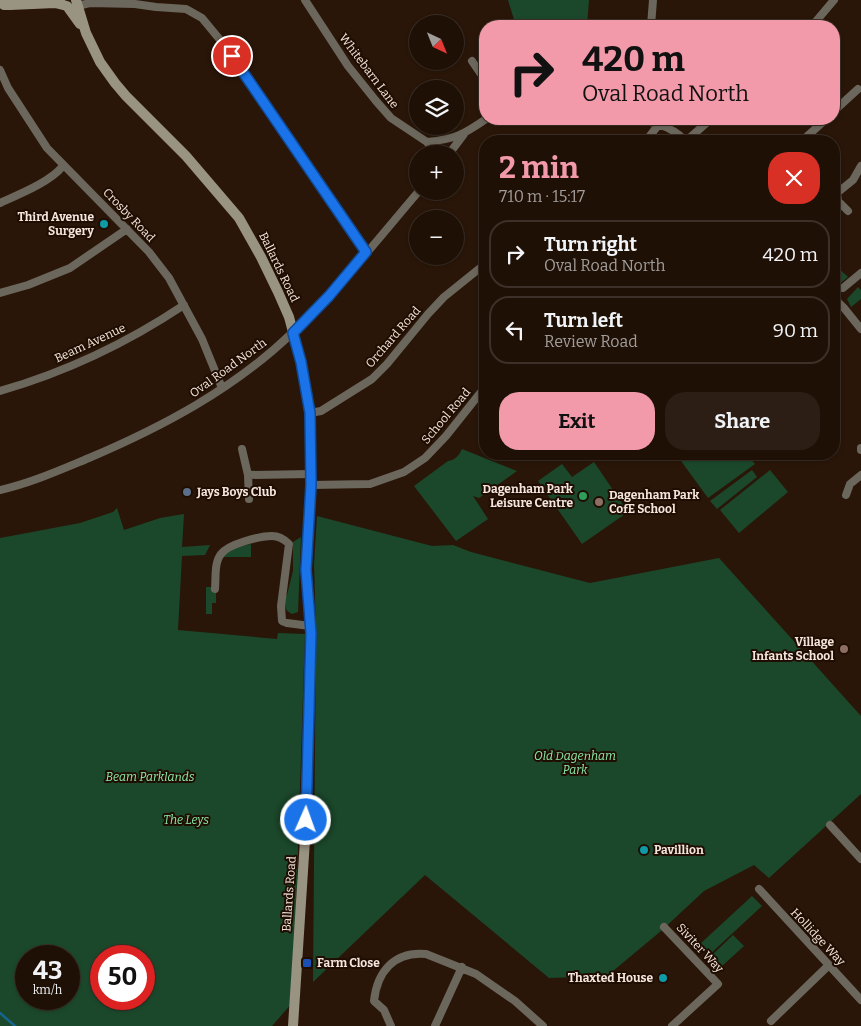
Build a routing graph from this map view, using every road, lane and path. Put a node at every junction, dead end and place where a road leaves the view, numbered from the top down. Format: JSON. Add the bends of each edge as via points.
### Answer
{"nodes":[{"id":1,"x":304,"y":0,"type":"edge"},
{"id":2,"x":652,"y":0,"type":"edge"},
{"id":3,"x":834,"y":0,"type":"edge"},
{"id":4,"x":58,"y":2,"type":"edge"},
{"id":5,"x":77,"y":3,"type":"edge"},
{"id":6,"x":3,"y":5,"type":"edge"},
{"id":7,"x":651,"y":20,"type":"edge"},
{"id":8,"x":817,"y":20,"type":"edge"},
{"id":9,"x":82,"y":25,"type":"junction"},
{"id":10,"x":472,"y":61,"type":"dead end"},
{"id":11,"x":0,"y":70,"type":"edge"},
{"id":12,"x":479,"y":71,"type":"edge"},
{"id":13,"x":8,"y":88,"type":"junction"},
{"id":14,"x":858,"y":89,"type":"dead end"},
{"id":15,"x":0,"y":93,"type":"edge"},
{"id":16,"x":840,"y":106,"type":"edge"},
{"id":17,"x":479,"y":124,"type":"edge"},
{"id":18,"x":658,"y":125,"type":"edge"},
{"id":19,"x":661,"y":125,"type":"edge"},
{"id":20,"x":704,"y":125,"type":"edge"},
{"id":21,"x":818,"y":125,"type":"edge"},
{"id":22,"x":464,"y":134,"type":"edge"},
{"id":23,"x":461,"y":135,"type":"edge"},
{"id":24,"x":651,"y":135,"type":"edge"},
{"id":25,"x":676,"y":135,"type":"edge"},
{"id":26,"x":693,"y":135,"type":"edge"},
{"id":27,"x":808,"y":135,"type":"edge"},
{"id":28,"x":427,"y":142,"type":"junction"},
{"id":29,"x":429,"y":145,"type":"edge"},
{"id":30,"x":64,"y":166,"type":"junction"},
{"id":31,"x":861,"y":166,"type":"edge"},
{"id":32,"x":840,"y":192,"type":"edge"},
{"id":33,"x":411,"y":200,"type":"edge"},
{"id":34,"x":840,"y":202,"type":"edge"},
{"id":35,"x":0,"y":203,"type":"edge"},
{"id":36,"x":848,"y":211,"type":"dead end"},
{"id":37,"x":127,"y":229,"type":"junction"},
{"id":38,"x":366,"y":252,"type":"junction"},
{"id":39,"x":479,"y":269,"type":"edge"},
{"id":40,"x":861,"y":273,"type":"edge"},
{"id":41,"x":843,"y":288,"type":"dead end"},
{"id":42,"x":0,"y":293,"type":"edge"},
{"id":43,"x":840,"y":304,"type":"edge"},
{"id":44,"x":184,"y":305,"type":"junction"},
{"id":45,"x":861,"y":329,"type":"edge"},
{"id":46,"x":293,"y":333,"type":"junction"},
{"id":47,"x":222,"y":388,"type":"junction"},
{"id":48,"x":0,"y":391,"type":"edge"},
{"id":49,"x":479,"y":395,"type":"edge"},
{"id":50,"x":310,"y":413,"type":"junction"},
{"id":51,"x":242,"y":449,"type":"dead end"},
{"id":52,"x":248,"y":475,"type":"junction"},
{"id":53,"x":861,"y":475,"type":"edge"},
{"id":54,"x":311,"y":479,"type":"junction"},
{"id":55,"x":0,"y":490,"type":"edge"},
{"id":56,"x":846,"y":495,"type":"dead end"},
{"id":57,"x":249,"y":499,"type":"dead end"},
{"id":58,"x":215,"y":589,"type":"dead end"},
{"id":59,"x":310,"y":626,"type":"junction"},
{"id":60,"x":830,"y":825,"type":"dead end"},
{"id":61,"x":861,"y":859,"type":"edge"},
{"id":62,"x":759,"y":889,"type":"dead end"},
{"id":63,"x":664,"y":926,"type":"dead end"},
{"id":64,"x":830,"y":965,"type":"junction"},
{"id":65,"x":462,"y":967,"type":"junction"},
{"id":66,"x":861,"y":1000,"type":"edge"},
{"id":67,"x":771,"y":1021,"type":"dead end"},
{"id":68,"x":293,"y":1026,"type":"edge"},
{"id":69,"x":391,"y":1026,"type":"edge"},
{"id":70,"x":436,"y":1026,"type":"edge"},
{"id":71,"x":543,"y":1026,"type":"edge"},
{"id":72,"x":672,"y":1026,"type":"edge"}],
"edges":[{"from":1,"to":28,"type":"street","name":"Whitebarn Lane","via":[[376,101],[391,118]]},
{"from":2,"to":7,"type":"street"},
{"from":3,"to":8,"type":"street"},
{"from":4,"to":6,"type":"main road"},
{"from":4,"to":9,"type":"main road","name":"Ballards Road","via":[[67,6]]},
{"from":5,"to":9,"type":"main road","name":"Ballards Road"},
{"from":5,"to":38,"type":"street","via":[[135,4],[186,10],[202,18]]},
{"from":9,"to":46,"type":"main road","name":"Ballards Road","via":[[100,62],[115,83],[186,156],[239,218],[272,279]]},
{"from":10,"to":12,"type":"street"},
{"from":11,"to":13,"type":"street","name":"Crosby Road"},
{"from":13,"to":15,"type":"street"},
{"from":13,"to":30,"type":"street","name":"Crosby Road","via":[[42,140]]},
{"from":14,"to":16,"type":"street"},
{"from":17,"to":22,"type":"street"},
{"from":18,"to":24,"type":"street"},
{"from":19,"to":25,"type":"street"},
{"from":20,"to":26,"type":"street"},
{"from":21,"to":27,"type":"street"},
{"from":23,"to":28,"type":"street"},
{"from":28,"to":29,"type":"street","name":"Whitebarn Lane"},
{"from":30,"to":35,"type":"street","via":[[37,185]]},
{"from":30,"to":37,"type":"street","name":"Crosby Road"},
{"from":31,"to":32,"type":"street","via":[[853,180]]},
{"from":33,"to":38,"type":"street","name":"Oval Road North"},
{"from":34,"to":36,"type":"street"},
{"from":37,"to":42,"type":"street","via":[[70,268]]},
{"from":37,"to":44,"type":"street","name":"Crosby Road","via":[[164,272]]},
{"from":38,"to":46,"type":"street","name":"Oval Road North"},
{"from":39,"to":50,"type":"street","name":"Orchard Road","via":[[444,297],[372,379],[321,411]]},
{"from":40,"to":41,"type":"street"},
{"from":43,"to":45,"type":"street"},
{"from":44,"to":47,"type":"street","name":"Crosby Road"},
{"from":44,"to":48,"type":"street","name":"Beam Avenue","via":[[89,358]]},
{"from":46,"to":47,"type":"street","name":"Oval Road North"},
{"from":46,"to":50,"type":"main road","name":"Ballards Road"},
{"from":47,"to":55,"type":"street","name":"Oval Road North","via":[[147,432],[76,464],[20,486]]},
{"from":49,"to":54,"type":"street","name":"School Road","via":[[425,458],[404,472],[370,484]]},
{"from":50,"to":54,"type":"main road","name":"Ballards Road"},
{"from":51,"to":52,"type":"street"},
{"from":52,"to":54,"type":"street","name":"School Road"},
{"from":52,"to":57,"type":"street"},
{"from":53,"to":56,"type":"street","via":[[850,484]]},
{"from":54,"to":59,"type":"main road","name":"Ballards Road","via":[[306,570]]},
{"from":58,"to":59,"type":"street","via":[[216,563],[229,547],[253,538],[283,538],[289,544],[282,621]]},
{"from":59,"to":68,"type":"main road","name":"Ballards Road","via":[[305,830]]},
{"from":60,"to":61,"type":"street"},
{"from":62,"to":64,"type":"street","name":"Hollidge Way"},
{"from":63,"to":72,"type":"street","name":"Siviter Way","via":[[718,984]]},
{"from":64,"to":66,"type":"street","name":"Hollidge Way"},
{"from":64,"to":67,"type":"street"},
{"from":65,"to":69,"type":"street","via":[[419,953],[393,962],[381,974],[374,1001],[384,1010]]},
{"from":65,"to":70,"type":"street"},
{"from":65,"to":71,"type":"street","via":[[501,990]]}]}
